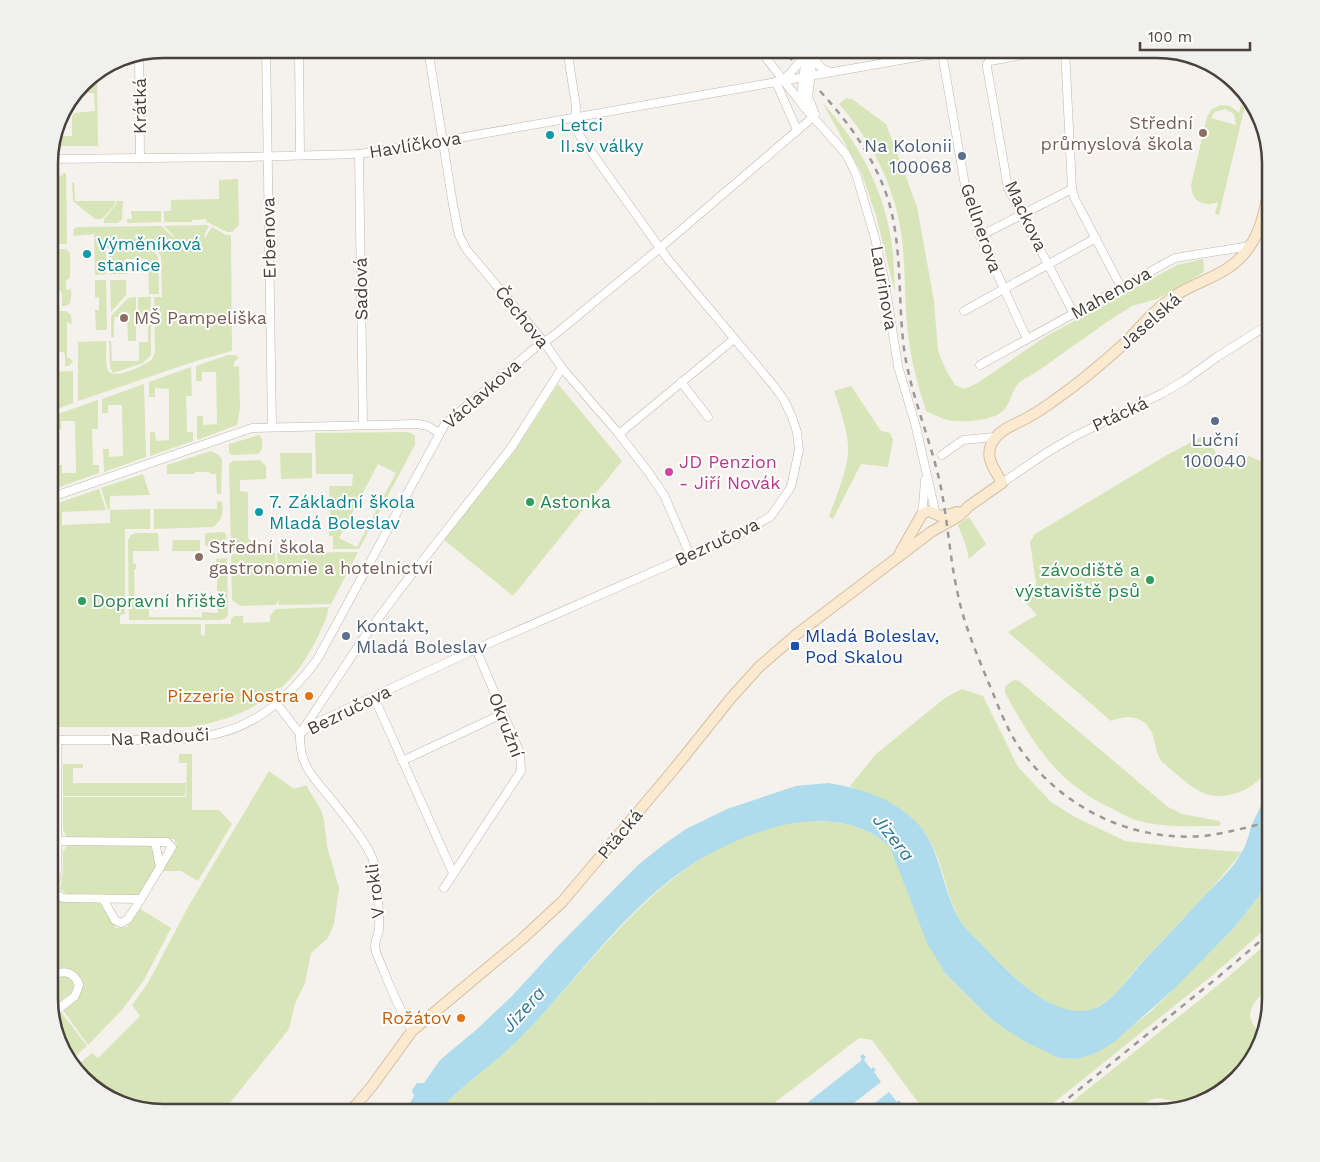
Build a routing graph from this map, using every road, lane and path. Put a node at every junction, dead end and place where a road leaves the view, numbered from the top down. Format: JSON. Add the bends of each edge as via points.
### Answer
{"nodes":[{"id":1,"x":266,"y":58,"type":"edge"},
{"id":2,"x":299,"y":58,"type":"edge"},
{"id":3,"x":429,"y":58,"type":"edge"},
{"id":4,"x":568,"y":58,"type":"edge"},
{"id":5,"x":765,"y":58,"type":"edge"},
{"id":6,"x":801,"y":58,"type":"edge"},
{"id":7,"x":808,"y":58,"type":"edge"},
{"id":8,"x":810,"y":58,"type":"edge"},
{"id":9,"x":815,"y":58,"type":"edge"},
{"id":10,"x":914,"y":58,"type":"edge"},
{"id":11,"x":943,"y":58,"type":"edge"},
{"id":12,"x":1006,"y":58,"type":"edge"},
{"id":13,"x":1065,"y":58,"type":"edge"},
{"id":14,"x":139,"y":61,"type":"edge"},
{"id":15,"x":829,"y":73,"type":"junction"},
{"id":16,"x":807,"y":77,"type":"junction"},
{"id":17,"x":780,"y":81,"type":"junction"},
{"id":18,"x":808,"y":90,"type":"junction"},
{"id":19,"x":805,"y":108,"type":"junction"},
{"id":20,"x":576,"y":116,"type":"junction"},
{"id":21,"x":813,"y":117,"type":"junction"},
{"id":22,"x":821,"y":125,"type":"junction"},
{"id":23,"x":797,"y":130,"type":"junction"},
{"id":24,"x":443,"y":140,"type":"junction"},
{"id":25,"x":359,"y":154,"type":"junction"},
{"id":26,"x":300,"y":155,"type":"junction"},
{"id":27,"x":268,"y":156,"type":"junction"},
{"id":28,"x":140,"y":158,"type":"junction"},
{"id":29,"x":58,"y":159,"type":"edge"},
{"id":30,"x":1072,"y":189,"type":"junction"},
{"id":31,"x":1023,"y":215,"type":"junction"},
{"id":32,"x":1262,"y":218,"type":"edge"},
{"id":33,"x":980,"y":236,"type":"junction"},
{"id":34,"x":1096,"y":238,"type":"junction"},
{"id":35,"x":1250,"y":246,"type":"junction"},
{"id":36,"x":660,"y":248,"type":"junction"},
{"id":37,"x":1048,"y":264,"type":"junction"},
{"id":38,"x":1121,"y":287,"type":"junction"},
{"id":39,"x":1003,"y":288,"type":"junction"},
{"id":40,"x":964,"y":310,"type":"dead end"},
{"id":41,"x":1074,"y":314,"type":"junction"},
{"id":42,"x":1262,"y":329,"type":"edge"},
{"id":43,"x":734,"y":339,"type":"junction"},
{"id":44,"x":1027,"y":339,"type":"junction"},
{"id":45,"x":544,"y":342,"type":"junction"},
{"id":46,"x":980,"y":365,"type":"dead end"},
{"id":47,"x":562,"y":368,"type":"junction"},
{"id":48,"x":681,"y":382,"type":"junction"},
{"id":49,"x":708,"y":417,"type":"dead end"},
{"id":50,"x":363,"y":425,"type":"junction"},
{"id":51,"x":272,"y":427,"type":"junction"},
{"id":52,"x":438,"y":433,"type":"junction"},
{"id":53,"x":619,"y":434,"type":"junction"},
{"id":54,"x":995,"y":437,"type":"junction"},
{"id":55,"x":942,"y":455,"type":"dead end"},
{"id":56,"x":926,"y":474,"type":"junction"},
{"id":57,"x":1002,"y":483,"type":"junction"},
{"id":58,"x":58,"y":495,"type":"edge"},
{"id":59,"x":969,"y":506,"type":"junction"},
{"id":60,"x":936,"y":515,"type":"junction"},
{"id":61,"x":920,"y":520,"type":"junction"},
{"id":62,"x":931,"y":532,"type":"junction"},
{"id":63,"x":690,"y":555,"type":"junction"},
{"id":64,"x":897,"y":559,"type":"junction"},
{"id":65,"x":476,"y":649,"type":"junction"},
{"id":66,"x":374,"y":697,"type":"junction"},
{"id":67,"x":277,"y":704,"type":"junction"},
{"id":68,"x":502,"y":714,"type":"junction"},
{"id":69,"x":300,"y":734,"type":"junction"},
{"id":70,"x":58,"y":740,"type":"edge"},
{"id":71,"x":402,"y":760,"type":"junction"},
{"id":72,"x":58,"y":841,"type":"edge"},
{"id":73,"x":155,"y":842,"type":"junction"},
{"id":74,"x":160,"y":867,"type":"junction"},
{"id":75,"x":453,"y":873,"type":"junction"},
{"id":76,"x":444,"y":888,"type":"dead end"},
{"id":77,"x":58,"y":896,"type":"edge"},
{"id":78,"x":103,"y":899,"type":"junction"},
{"id":79,"x":141,"y":899,"type":"junction"},
{"id":80,"x":58,"y":972,"type":"edge"},
{"id":81,"x":58,"y":1009,"type":"edge"},
{"id":82,"x":412,"y":1031,"type":"junction"},
{"id":83,"x":357,"y":1104,"type":"edge"}],
"edges":[{"from":1,"to":27,"type":"street","name":"Erbenova"},
{"from":2,"to":26,"type":"street"},
{"from":3,"to":24,"type":"street","name":"Čechova"},
{"from":4,"to":20,"type":"street","name":"Bezručova"},
{"from":5,"to":17,"type":"street"},
{"from":6,"to":17,"type":"street"},
{"from":7,"to":16,"type":"street"},
{"from":8,"to":16,"type":"street"},
{"from":9,"to":15,"type":"street","via":[[821,69]]},
{"from":10,"to":15,"type":"street"},
{"from":11,"to":33,"type":"street","name":"Gellnerova","via":[[966,190]]},
{"from":12,"to":31,"type":"street","name":"Mackova","via":[[990,61],[987,67],[1008,188]]},
{"from":13,"to":30,"type":"street"},
{"from":14,"to":28,"type":"street","name":"Krátká"},
{"from":15,"to":16,"type":"street","name":"Havlíčkova"},
{"from":15,"to":18,"type":"street","via":[[816,80]]},
{"from":16,"to":17,"type":"street","name":"Havlíčkova"},
{"from":16,"to":18,"type":"street"},
{"from":16,"to":19,"type":"street","via":[[801,95]]},
{"from":17,"to":19,"type":"street","name":"Laurinova"},
{"from":17,"to":20,"type":"street","name":"Havlíčkova"},
{"from":17,"to":23,"type":"street"},
{"from":18,"to":22,"type":"street","via":[[809,102]]},
{"from":19,"to":21,"type":"street","name":"Laurinova"},
{"from":20,"to":24,"type":"street","name":"Havlíčkova"},
{"from":20,"to":36,"type":"street","name":"Bezručova","via":[[575,125],[580,136]]},
{"from":21,"to":22,"type":"street","name":"Laurinova"},
{"from":21,"to":23,"type":"street","name":"Václavkova"},
{"from":22,"to":56,"type":"street","name":"Laurinova","via":[[846,154],[866,203],[884,278],[898,366]]},
{"from":23,"to":36,"type":"street","name":"Václavkova"},
{"from":24,"to":25,"type":"street","name":"Havlíčkova"},
{"from":24,"to":45,"type":"street","name":"Čechova","via":[[454,213],[466,250]]},
{"from":25,"to":26,"type":"street","name":"Havlíčkova"},
{"from":25,"to":50,"type":"street","name":"Sadová"},
{"from":26,"to":27,"type":"street","name":"Havlíčkova"},
{"from":27,"to":28,"type":"street","name":"Havlíčkova"},
{"from":27,"to":51,"type":"street","name":"Erbenova"},
{"from":28,"to":29,"type":"street","name":"Havlíčkova"},
{"from":30,"to":31,"type":"street"},
{"from":30,"to":34,"type":"street"},
{"from":31,"to":33,"type":"street"},
{"from":31,"to":37,"type":"street","name":"Mackova"},
{"from":32,"to":35,"type":"street","name":"Jaselská"},
{"from":33,"to":39,"type":"street","name":"Gellnerova"},
{"from":34,"to":37,"type":"street"},
{"from":34,"to":38,"type":"street"},
{"from":35,"to":38,"type":"street","name":"Mahenova","via":[[1175,258]]},
{"from":35,"to":54,"type":"street","name":"Jaselská","via":[[1225,271],[1174,296],[1113,354],[1053,402]]},
{"from":36,"to":43,"type":"street","name":"Bezručova"},
{"from":36,"to":45,"type":"street","name":"Václavkova"},
{"from":37,"to":39,"type":"street"},
{"from":37,"to":41,"type":"street","name":"Mackova"},
{"from":38,"to":41,"type":"street","name":"Mahenova"},
{"from":39,"to":40,"type":"street"},
{"from":39,"to":44,"type":"street","name":"Gellnerova"},
{"from":41,"to":44,"type":"street","name":"Mahenova"},
{"from":42,"to":57,"type":"street","name":"Ptácká","via":[[1185,380],[1075,436]]},
{"from":43,"to":48,"type":"street"},
{"from":43,"to":63,"type":"street","name":"Bezručova","via":[[789,409],[797,432],[796,469],[791,487],[771,516],[746,531]]},
{"from":44,"to":46,"type":"street","name":"Mahenova"},
{"from":45,"to":47,"type":"street","name":"Čechova"},
{"from":45,"to":52,"type":"street","name":"Václavkova","via":[[454,414]]},
{"from":47,"to":53,"type":"street","name":"Čechova"},
{"from":47,"to":69,"type":"street","via":[[511,448],[365,636]]},
{"from":48,"to":49,"type":"street"},
{"from":48,"to":53,"type":"street"},
{"from":50,"to":51,"type":"street","name":"Václavkova"},
{"from":50,"to":52,"type":"street","name":"Václavkova","via":[[424,424]]},
{"from":51,"to":58,"type":"street","name":"Václavkova","via":[[252,428]]},
{"from":52,"to":67,"type":"street","name":"Na Radouči","via":[[318,658]]},
{"from":53,"to":63,"type":"street","name":"Čechova","via":[[664,495]]},
{"from":54,"to":55,"type":"street","name":"Jaselská","via":[[963,440]]},
{"from":54,"to":57,"type":"street","via":[[989,456]]},
{"from":56,"to":60,"type":"street","name":"Laurinova"},
{"from":56,"to":61,"type":"street","name":"Laurinova"},
{"from":57,"to":59,"type":"street","name":"Ptácká"},
{"from":59,"to":60,"type":"street","name":"Ptácká","via":[[946,516]]},
{"from":59,"to":62,"type":"street","name":"Ptácká","via":[[959,516]]},
{"from":60,"to":61,"type":"street","via":[[929,511]]},
{"from":60,"to":62,"type":"street","via":[[935,528]]},
{"from":61,"to":62,"type":"street","via":[[922,532]]},
{"from":61,"to":64,"type":"street","name":"Ptácká"},
{"from":62,"to":64,"type":"street","name":"Ptácká"},
{"from":63,"to":65,"type":"street","name":"Bezručova"},
{"from":64,"to":82,"type":"street","name":"Ptácká","via":[[769,657],[742,684],[562,902]]},
{"from":65,"to":66,"type":"street","name":"Bezručova"},
{"from":65,"to":68,"type":"street","name":"Okružní"},
{"from":66,"to":69,"type":"street","name":"Bezručova","via":[[310,726]]},
{"from":66,"to":71,"type":"street"},
{"from":67,"to":69,"type":"street"},
{"from":67,"to":70,"type":"street","name":"Na Radouči","via":[[244,725],[208,736],[167,740]]},
{"from":68,"to":71,"type":"street"},
{"from":68,"to":75,"type":"street","name":"Okružní","via":[[520,753],[521,770]]},
{"from":69,"to":82,"type":"street","name":"V rokli","via":[[304,764],[373,858],[379,914],[375,949],[391,992]]},
{"from":71,"to":75,"type":"street"},
{"from":72,"to":73,"type":"street"},
{"from":73,"to":74,"type":"street"},
{"from":73,"to":74,"type":"street","via":[[167,842],[172,847]]},
{"from":74,"to":79,"type":"street"},
{"from":75,"to":76,"type":"street","name":"Okružní"},
{"from":77,"to":78,"type":"street"},
{"from":78,"to":79,"type":"street"},
{"from":78,"to":79,"type":"street","via":[[115,920],[121,922],[128,919]]},
{"from":80,"to":81,"type":"street","via":[[68,972],[78,985],[75,996]]},
{"from":82,"to":83,"type":"street","name":"Ptácká"}]}
